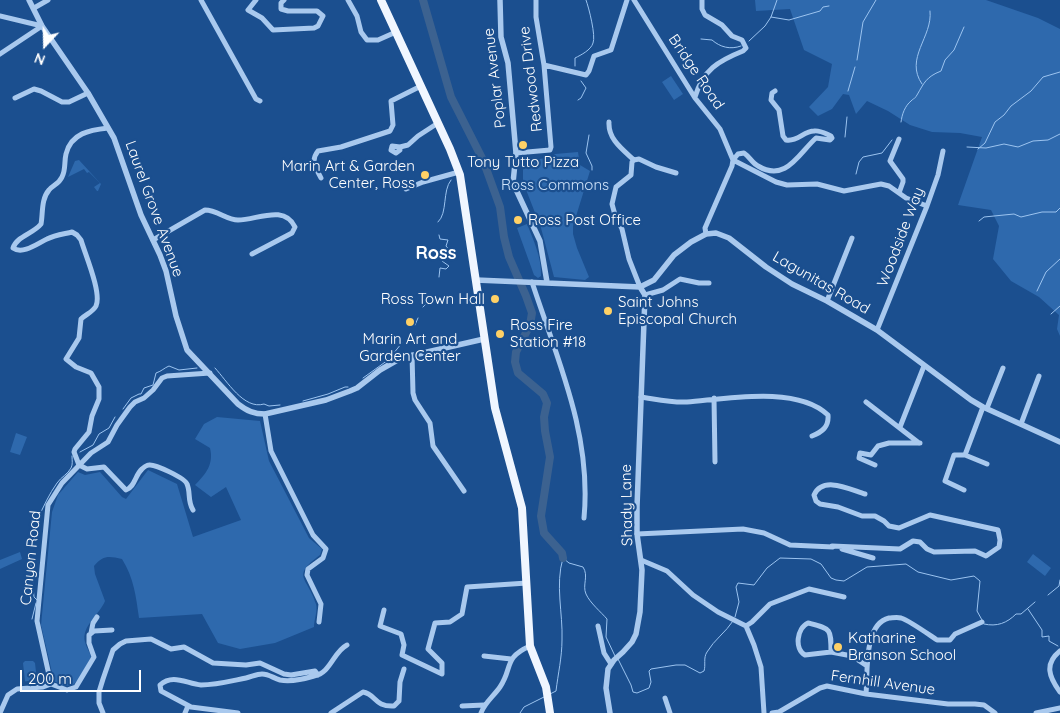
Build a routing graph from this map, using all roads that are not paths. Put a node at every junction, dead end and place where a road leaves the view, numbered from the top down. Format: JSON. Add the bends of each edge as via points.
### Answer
{"nodes":[{"id":1,"x":29,"y":0,"type":"edge"},
{"id":2,"x":48,"y":0,"type":"edge"},
{"id":3,"x":200,"y":0,"type":"edge"},
{"id":4,"x":256,"y":0,"type":"edge"},
{"id":5,"x":284,"y":0,"type":"edge"},
{"id":6,"x":348,"y":0,"type":"edge"},
{"id":7,"x":380,"y":0,"type":"edge"},
{"id":8,"x":500,"y":0,"type":"edge"},
{"id":9,"x":536,"y":0,"type":"edge"},
{"id":10,"x":627,"y":0,"type":"edge"},
{"id":11,"x":634,"y":0,"type":"edge"},
{"id":12,"x":702,"y":0,"type":"edge"},
{"id":13,"x":34,"y":8,"type":"junction"},
{"id":14,"x":0,"y":16,"type":"edge"},
{"id":15,"x":42,"y":26,"type":"junction"},
{"id":16,"x":396,"y":32,"type":"junction"},
{"id":17,"x":0,"y":54,"type":"edge"},
{"id":18,"x":544,"y":65,"type":"junction"},
{"id":19,"x":422,"y":86,"type":"junction"},
{"id":20,"x":774,"y":91,"type":"dead end"},
{"id":21,"x":88,"y":93,"type":"junction"},
{"id":22,"x":695,"y":97,"type":"junction"},
{"id":23,"x":15,"y":98,"type":"dead end"},
{"id":24,"x":260,"y":101,"type":"dead end"},
{"id":25,"x":609,"y":122,"type":"dead end"},
{"id":26,"x":438,"y":123,"type":"junction"},
{"id":27,"x":108,"y":128,"type":"junction"},
{"id":28,"x":899,"y":139,"type":"dead end"},
{"id":29,"x":400,"y":147,"type":"dead end"},
{"id":30,"x":943,"y":151,"type":"dead end"},
{"id":31,"x":516,"y":153,"type":"junction"},
{"id":32,"x":634,"y":160,"type":"junction"},
{"id":33,"x":733,"y":160,"type":"junction"},
{"id":34,"x":459,"y":172,"type":"junction"},
{"id":35,"x":676,"y":173,"type":"dead end"},
{"id":36,"x":320,"y":178,"type":"dead end"},
{"id":37,"x":406,"y":189,"type":"dead end"},
{"id":38,"x":899,"y":193,"type":"junction"},
{"id":39,"x":927,"y":206,"type":"junction"},
{"id":40,"x":706,"y":234,"type":"junction"},
{"id":41,"x":852,"y":238,"type":"dead end"},
{"id":42,"x":153,"y":240,"type":"junction"},
{"id":43,"x":252,"y":254,"type":"dead end"},
{"id":44,"x":476,"y":280,"type":"junction"},
{"id":45,"x":532,"y":282,"type":"junction"},
{"id":46,"x":547,"y":282,"type":"junction"},
{"id":47,"x":709,"y":283,"type":"dead end"},
{"id":48,"x":640,"y":287,"type":"junction"},
{"id":49,"x":644,"y":295,"type":"junction"},
{"id":50,"x":827,"y":301,"type":"junction"},
{"id":51,"x":878,"y":330,"type":"junction"},
{"id":52,"x":484,"y":339,"type":"junction"},
{"id":53,"x":412,"y":355,"type":"junction"},
{"id":54,"x":924,"y":366,"type":"junction"},
{"id":55,"x":1003,"y":368,"type":"dead end"},
{"id":56,"x":210,"y":373,"type":"junction"},
{"id":57,"x":1039,"y":376,"type":"dead end"},
{"id":58,"x":641,"y":397,"type":"junction"},
{"id":59,"x":714,"y":398,"type":"junction"},
{"id":60,"x":866,"y":402,"type":"dead end"},
{"id":61,"x":985,"y":407,"type":"junction"},
{"id":62,"x":265,"y":414,"type":"junction"},
{"id":63,"x":1021,"y":424,"type":"junction"},
{"id":64,"x":900,"y":427,"type":"junction"},
{"id":65,"x":812,"y":436,"type":"dead end"},
{"id":66,"x":1060,"y":442,"type":"edge"},
{"id":67,"x":965,"y":455,"type":"junction"},
{"id":68,"x":715,"y":462,"type":"dead end"},
{"id":69,"x":987,"y":464,"type":"dead end"},
{"id":70,"x":79,"y":465,"type":"junction"},
{"id":71,"x":875,"y":465,"type":"dead end"},
{"id":72,"x":964,"y":490,"type":"dead end"},
{"id":73,"x":464,"y":491,"type":"dead end"},
{"id":74,"x":865,"y":494,"type":"dead end"},
{"id":75,"x":193,"y":510,"type":"dead end"},
{"id":76,"x":584,"y":518,"type":"dead end"},
{"id":77,"x":637,"y":534,"type":"junction"},
{"id":78,"x":832,"y":546,"type":"junction"},
{"id":79,"x":873,"y":558,"type":"dead end"},
{"id":80,"x":641,"y":560,"type":"junction"},
{"id":81,"x":527,"y":583,"type":"junction"},
{"id":82,"x":844,"y":597,"type":"dead end"},
{"id":83,"x":384,"y":610,"type":"dead end"},
{"id":84,"x":97,"y":617,"type":"dead end"},
{"id":85,"x":319,"y":622,"type":"dead end"},
{"id":86,"x":982,"y":622,"type":"dead end"},
{"id":87,"x":598,"y":626,"type":"dead end"},
{"id":88,"x":746,"y":626,"type":"junction"},
{"id":89,"x":112,"y":630,"type":"dead end"},
{"id":90,"x":91,"y":633,"type":"junction"},
{"id":91,"x":346,"y":645,"type":"dead end"},
{"id":92,"x":530,"y":646,"type":"junction"},
{"id":93,"x":1060,"y":651,"type":"edge"},
{"id":94,"x":831,"y":652,"type":"junction"},
{"id":95,"x":484,"y":656,"type":"dead end"},
{"id":96,"x":511,"y":659,"type":"junction"},
{"id":97,"x":614,"y":660,"type":"junction"},
{"id":98,"x":867,"y":666,"type":"junction"},
{"id":99,"x":404,"y":669,"type":"dead end"},
{"id":100,"x":318,"y":675,"type":"junction"},
{"id":101,"x":51,"y":684,"type":"junction"},
{"id":102,"x":1060,"y":692,"type":"edge"},
{"id":103,"x":866,"y":694,"type":"junction"},
{"id":104,"x":665,"y":698,"type":"dead end"},
{"id":105,"x":484,"y":705,"type":"junction"},
{"id":106,"x":188,"y":706,"type":"junction"},
{"id":107,"x":462,"y":706,"type":"dead end"},
{"id":108,"x":1060,"y":708,"type":"edge"},
{"id":109,"x":0,"y":713,"type":"edge"},
{"id":110,"x":103,"y":713,"type":"edge"},
{"id":111,"x":185,"y":713,"type":"edge"},
{"id":112,"x":238,"y":713,"type":"edge"},
{"id":113,"x":331,"y":713,"type":"edge"},
{"id":114,"x":481,"y":713,"type":"edge"},
{"id":115,"x":550,"y":713,"type":"edge"},
{"id":116,"x":610,"y":713,"type":"edge"},
{"id":117,"x":670,"y":713,"type":"edge"},
{"id":118,"x":764,"y":713,"type":"edge"},
{"id":119,"x":772,"y":713,"type":"edge"},
{"id":120,"x":995,"y":713,"type":"edge"},
{"id":121,"x":1036,"y":713,"type":"edge"}],
"edges":[{"from":1,"to":13,"type":"street","name":"Laurel Grove Avenue"},
{"from":2,"to":13,"type":"street"},
{"from":3,"to":24,"type":"street"},
{"from":4,"to":5,"type":"street","via":[[248,10],[273,30],[318,26],[323,16],[317,11],[288,11],[281,8]]},
{"from":6,"to":16,"type":"street","via":[[367,40],[378,40]]},
{"from":7,"to":16,"type":"main road"},
{"from":8,"to":31,"type":"street","name":"Poplar Avenue","via":[[501,37],[508,63]]},
{"from":9,"to":18,"type":"street","name":"Redwood Drive"},
{"from":10,"to":18,"type":"street","via":[[611,50],[594,56],[586,75]]},
{"from":11,"to":22,"type":"street","name":"Bridge Road"},
{"from":12,"to":22,"type":"street","via":[[705,15],[742,40],[746,48],[706,73]]},
{"from":13,"to":15,"type":"street","name":"Laurel Grove Avenue"},
{"from":14,"to":15,"type":"street"},
{"from":15,"to":17,"type":"street"},
{"from":15,"to":21,"type":"street","name":"Laurel Grove Avenue"},
{"from":16,"to":19,"type":"main road"},
{"from":18,"to":31,"type":"street","name":"Redwood Drive","via":[[551,149]]},
{"from":19,"to":26,"type":"main road"},
{"from":19,"to":36,"type":"street","via":[[391,101],[393,125],[390,132],[318,151],[314,162]]},
{"from":20,"to":33,"type":"street","via":[[771,100],[779,110],[786,140],[813,131],[832,138],[816,138],[782,170],[758,166],[744,152]]},
{"from":21,"to":23,"type":"street","via":[[69,102],[34,89]]},
{"from":21,"to":27,"type":"street","name":"Laurel Grove Avenue"},
{"from":22,"to":33,"type":"street","name":"Bridge Road","via":[[720,129]]},
{"from":25,"to":32,"type":"street","via":[[613,141]]},
{"from":26,"to":29,"type":"street","via":[[408,145]]},
{"from":26,"to":34,"type":"main road"},
{"from":27,"to":42,"type":"street","name":"Laurel Grove Avenue"},
{"from":27,"to":70,"type":"street","via":[[92,129],[76,136],[66,154],[64,175],[46,194],[41,224],[16,242],[13,248],[19,251],[72,232],[81,240],[95,286],[98,302],[81,319],[79,338],[66,359],[91,373],[99,387],[99,399],[89,432],[74,452]]},
{"from":28,"to":38,"type":"street","via":[[890,161],[904,182]]},
{"from":30,"to":39,"type":"street","name":"Woodside Way"},
{"from":31,"to":46,"type":"street","name":"Poplar Avenue","via":[[513,183],[540,241]]},
{"from":32,"to":35,"type":"street","via":[[639,158]]},
{"from":32,"to":48,"type":"street","via":[[630,175],[616,187],[612,200]]},
{"from":33,"to":38,"type":"street","via":[[787,185],[817,184],[844,191],[881,184]]},
{"from":33,"to":40,"type":"street","via":[[705,228]]},
{"from":34,"to":37,"type":"street"},
{"from":34,"to":44,"type":"main road"},
{"from":38,"to":39,"type":"street"},
{"from":39,"to":51,"type":"street","name":"Woodside Way"},
{"from":40,"to":48,"type":"street","via":[[674,255],[654,280]]},
{"from":40,"to":50,"type":"street","name":"Lagunitas Road","via":[[716,233],[729,238],[792,284]]},
{"from":41,"to":50,"type":"street"},
{"from":42,"to":43,"type":"street","via":[[205,210],[237,220],[276,214],[292,221],[295,227],[292,233]]},
{"from":42,"to":56,"type":"street","name":"Laurel Grove Avenue","via":[[166,271],[183,343]]},
{"from":44,"to":45,"type":"street"},
{"from":44,"to":52,"type":"main road"},
{"from":45,"to":46,"type":"street"},
{"from":45,"to":76,"type":"street","via":[[576,416],[584,476]]},
{"from":46,"to":48,"type":"street"},
{"from":47,"to":49,"type":"street","via":[[680,278],[663,290]]},
{"from":48,"to":49,"type":"street","name":"Shady Lane"},
{"from":49,"to":58,"type":"street","name":"Shady Lane"},
{"from":50,"to":51,"type":"street","name":"Lagunitas Road"},
{"from":51,"to":54,"type":"street","name":"Lagunitas Road"},
{"from":52,"to":53,"type":"street","name":"Laurel Grove Avenue"},
{"from":52,"to":81,"type":"main road","via":[[495,408],[522,508]]},
{"from":53,"to":62,"type":"street","name":"Laurel Grove Avenue","via":[[393,362],[350,391]]},
{"from":53,"to":73,"type":"street","via":[[414,400],[430,422],[432,446]]},
{"from":54,"to":61,"type":"street","name":"Lagunitas Road"},
{"from":54,"to":64,"type":"street"},
{"from":55,"to":61,"type":"street"},
{"from":56,"to":62,"type":"street","name":"Laurel Grove Avenue","via":[[247,411]]},
{"from":56,"to":70,"type":"street","name":"Canyon Road","via":[[162,378],[153,390],[130,407],[108,442]]},
{"from":57,"to":63,"type":"street"},
{"from":58,"to":59,"type":"street","via":[[685,402]]},
{"from":58,"to":77,"type":"street","name":"Shady Lane"},
{"from":59,"to":65,"type":"street","via":[[763,395],[799,400],[828,415],[824,429]]},
{"from":59,"to":68,"type":"street"},
{"from":60,"to":64,"type":"street"},
{"from":61,"to":63,"type":"street","name":"Lagunitas Road"},
{"from":61,"to":67,"type":"street"},
{"from":62,"to":85,"type":"street","via":[[271,452],[313,535],[326,548],[323,558],[308,569],[307,575],[321,604]]},
{"from":63,"to":66,"type":"street","name":"Lagunitas Road"},
{"from":64,"to":71,"type":"street","via":[[920,443],[889,443],[878,446],[871,455],[860,453],[859,458]]},
{"from":67,"to":69,"type":"street"},
{"from":67,"to":72,"type":"street","via":[[954,455],[945,481]]},
{"from":70,"to":75,"type":"street","via":[[87,469],[104,467],[126,490],[143,468],[156,466],[184,480]]},
{"from":70,"to":101,"type":"street","name":"Canyon Road","via":[[62,483],[48,506],[45,528],[37,621]]},
{"from":74,"to":78,"type":"street","via":[[833,484],[820,487],[814,495],[820,504],[862,516],[875,516],[889,526],[899,528],[930,515],[998,530],[999,547],[986,556],[975,551],[934,552],[913,541],[900,549]]},
{"from":77,"to":78,"type":"street","via":[[743,529],[764,533],[790,545]]},
{"from":77,"to":80,"type":"street","name":"Shady Lane"},
{"from":78,"to":79,"type":"street"},
{"from":80,"to":88,"type":"street","via":[[667,571],[718,612]]},
{"from":80,"to":97,"type":"street","name":"Shady Lane","via":[[636,634],[628,648]]},
{"from":81,"to":83,"type":"street","via":[[467,587],[462,614],[450,622],[434,623],[428,649],[442,663],[442,674],[402,656],[401,634],[380,626]]},
{"from":81,"to":92,"type":"main road"},
{"from":82,"to":88,"type":"street","via":[[809,589],[770,604]]},
{"from":84,"to":90,"type":"street"},
{"from":86,"to":98,"type":"street","via":[[943,641],[900,618],[885,620],[874,629]]},
{"from":87,"to":97,"type":"street","via":[[604,653]]},
{"from":88,"to":118,"type":"street","via":[[761,667]]},
{"from":89,"to":90,"type":"street"},
{"from":90,"to":101,"type":"street","via":[[88,639],[94,657],[78,686],[67,690]]},
{"from":91,"to":100,"type":"street"},
{"from":92,"to":96,"type":"street"},
{"from":92,"to":115,"type":"main road","via":[[546,687]]},
{"from":93,"to":102,"type":"street","via":[[1050,665],[1051,678]]},
{"from":94,"to":94,"type":"street","via":[[829,631],[808,622],[802,625],[799,634],[802,654]]},
{"from":94,"to":98,"type":"street","via":[[852,656]]},
{"from":95,"to":96,"type":"street"},
{"from":96,"to":105,"type":"street","via":[[501,686]]},
{"from":97,"to":116,"type":"street","name":"Shady Lane","via":[[606,681]]},
{"from":98,"to":103,"type":"street"},
{"from":99,"to":113,"type":"street","via":[[400,678],[399,701],[394,706],[378,704],[363,692]]},
{"from":100,"to":106,"type":"street","via":[[286,681],[262,674],[213,684],[184,680],[162,683],[161,691]]},
{"from":100,"to":110,"type":"street","via":[[315,671],[284,674],[260,663],[213,663],[184,648],[171,649],[150,639],[126,641],[113,650],[103,679],[99,703]]},
{"from":101,"to":109,"type":"street","via":[[14,690],[8,695]]},
{"from":103,"to":119,"type":"street","name":"Fernhill Avenue","via":[[826,686]]},
{"from":103,"to":120,"type":"street","name":"Fernhill Avenue","via":[[975,704]]},
{"from":104,"to":117,"type":"street"},
{"from":105,"to":107,"type":"street"},
{"from":105,"to":114,"type":"street"},
{"from":106,"to":111,"type":"street"},
{"from":106,"to":112,"type":"street"},
{"from":108,"to":121,"type":"street"}]}
